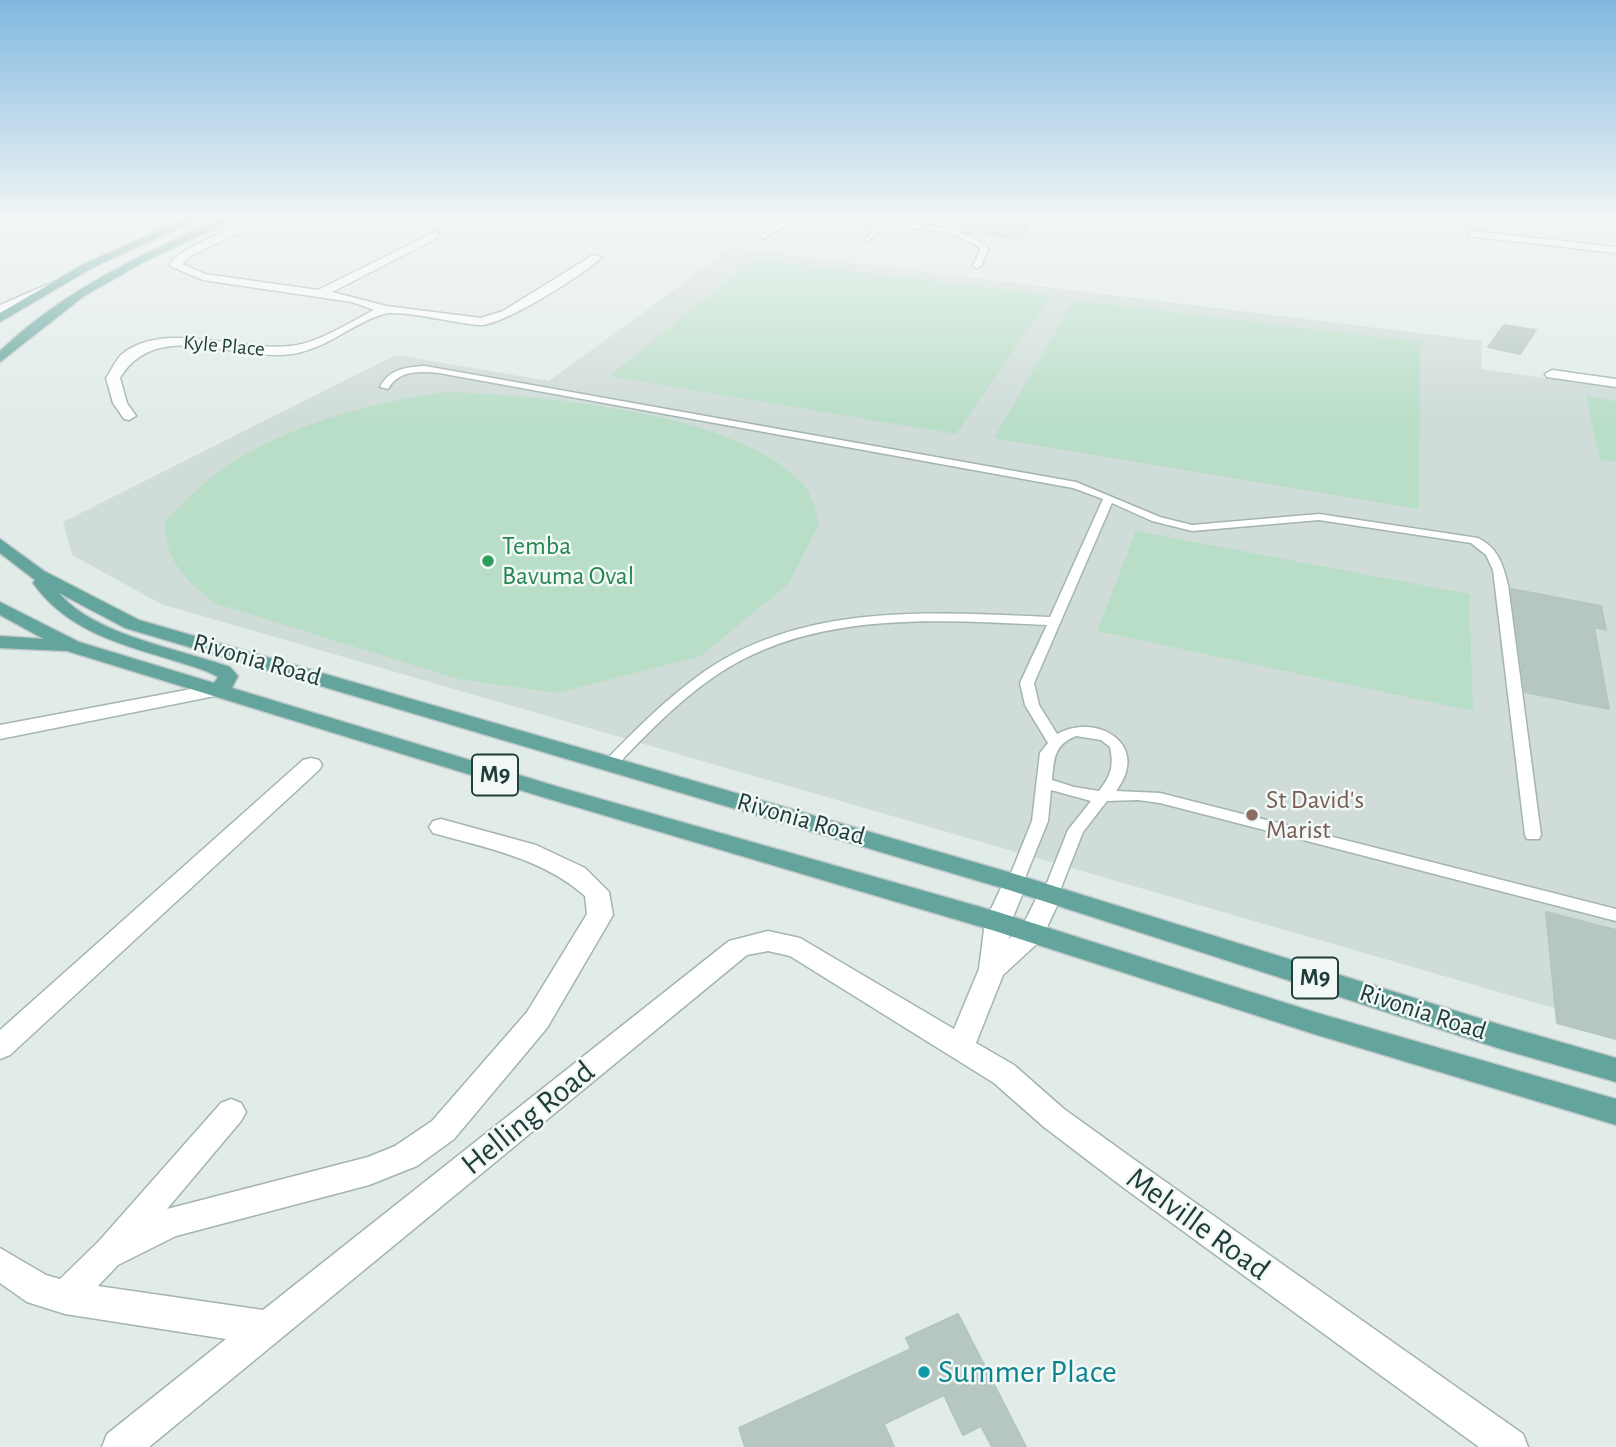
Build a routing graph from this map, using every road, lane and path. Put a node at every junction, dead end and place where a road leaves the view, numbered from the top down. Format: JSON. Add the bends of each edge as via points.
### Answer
{"nodes":[{"id":1,"x":54,"y":285,"type":"edge"},
{"id":2,"x":96,"y":285,"type":"edge"},
{"id":3,"x":254,"y":285,"type":"edge"},
{"id":4,"x":338,"y":285,"type":"edge"},
{"id":5,"x":554,"y":285,"type":"edge"},
{"id":6,"x":49,"y":287,"type":"junction"},
{"id":7,"x":319,"y":294,"type":"junction"},
{"id":8,"x":0,"y":309,"type":"edge"},
{"id":9,"x":384,"y":309,"type":"junction"},
{"id":10,"x":0,"y":318,"type":"edge"},
{"id":11,"x":0,"y":358,"type":"edge"},
{"id":12,"x":1552,"y":374,"type":"dead end"},
{"id":13,"x":1616,"y":383,"type":"edge"},
{"id":14,"x":385,"y":387,"type":"dead end"},
{"id":15,"x":129,"y":416,"type":"dead end"},
{"id":16,"x":1109,"y":498,"type":"junction"},
{"id":17,"x":0,"y":544,"type":"edge"},
{"id":18,"x":37,"y":575,"type":"junction"},
{"id":19,"x":0,"y":608,"type":"edge"},
{"id":20,"x":1052,"y":621,"type":"junction"},
{"id":21,"x":0,"y":642,"type":"edge"},
{"id":22,"x":72,"y":646,"type":"junction"},
{"id":23,"x":218,"y":690,"type":"junction"},
{"id":24,"x":0,"y":732,"type":"edge"},
{"id":25,"x":1055,"y":742,"type":"junction"},
{"id":26,"x":611,"y":763,"type":"junction"},
{"id":27,"x":311,"y":765,"type":"dead end"},
{"id":28,"x":1043,"y":782,"type":"junction"},
{"id":29,"x":1104,"y":796,"type":"junction"},
{"id":30,"x":441,"y":827,"type":"dead end"},
{"id":31,"x":1533,"y":835,"type":"dead end"},
{"id":32,"x":1015,"y":883,"type":"junction"},
{"id":33,"x":1051,"y":893,"type":"junction"},
{"id":34,"x":1616,"y":915,"type":"edge"},
{"id":35,"x":998,"y":922,"type":"junction"},
{"id":36,"x":1032,"y":933,"type":"junction"},
{"id":37,"x":992,"y":969,"type":"junction"},
{"id":38,"x":0,"y":1047,"type":"edge"},
{"id":39,"x":960,"y":1049,"type":"junction"},
{"id":40,"x":1616,"y":1070,"type":"edge"},
{"id":41,"x":231,"y":1112,"type":"dead end"},
{"id":42,"x":1616,"y":1112,"type":"edge"},
{"id":43,"x":107,"y":1254,"type":"junction"},
{"id":44,"x":0,"y":1264,"type":"edge"},
{"id":45,"x":65,"y":1297,"type":"junction"},
{"id":46,"x":270,"y":1328,"type":"junction"},
{"id":47,"x":120,"y":1447,"type":"edge"},
{"id":48,"x":1510,"y":1447,"type":"edge"}],
"edges":[{"from":1,"to":6,"type":"main road"},
{"from":2,"to":11,"type":"main road","via":[[37,322]]},
{"from":3,"to":7,"type":"street"},
{"from":4,"to":7,"type":"street"},
{"from":5,"to":9,"type":"street","via":[[507,314],[482,322]]},
{"from":6,"to":8,"type":"street"},
{"from":6,"to":10,"type":"main road"},
{"from":7,"to":9,"type":"street"},
{"from":9,"to":15,"type":"street","name":"Kyle Place","via":[[319,342],[288,350],[185,341],[137,351],[123,359],[113,378]]},
{"from":12,"to":13,"type":"street"},
{"from":14,"to":16,"type":"lane","via":[[390,377],[407,370],[439,369],[1076,485]]},
{"from":16,"to":20,"type":"lane"},
{"from":16,"to":31,"type":"lane","via":[[1156,519],[1192,528],[1319,517],[1474,540],[1488,546],[1495,554],[1502,585]]},
{"from":17,"to":18,"type":"main road","name":"Rivonia Road","number":"M9"},
{"from":18,"to":23,"type":"main road","via":[[46,592],[74,614],[114,634],[223,671],[227,682]]},
{"from":18,"to":26,"type":"main road","name":"Rivonia Road","number":"M9","via":[[132,624]]},
{"from":19,"to":22,"type":"main road","name":"Rivonia Road","number":"M9"},
{"from":20,"to":25,"type":"lane","via":[[1027,683],[1032,705]]},
{"from":20,"to":26,"type":"lane","via":[[888,617],[810,627],[747,650],[701,678],[643,726]]},
{"from":21,"to":22,"type":"main road"},
{"from":22,"to":23,"type":"main road","name":"Rivonia Road","number":"M9"},
{"from":23,"to":24,"type":"street"},
{"from":23,"to":35,"type":"main road","name":"Rivonia Road","number":"M9"},
{"from":25,"to":28,"type":"lane","via":[[1047,753]]},
{"from":25,"to":29,"type":"lane","via":[[1075,731],[1105,736],[1116,745],[1121,763]]},
{"from":26,"to":32,"type":"main road","name":"Rivonia Road","number":"M9"},
{"from":27,"to":38,"type":"street"},
{"from":28,"to":29,"type":"lane","via":[[1075,793]]},
{"from":28,"to":32,"type":"lane","via":[[1040,821]]},
{"from":29,"to":33,"type":"lane","via":[[1076,830]]},
{"from":29,"to":34,"type":"lane","via":[[1127,793],[1160,798]]},
{"from":30,"to":43,"type":"street","via":[[528,851],[576,873],[597,892],[600,915],[537,1020],[443,1130],[406,1156],[369,1171],[172,1222]]},
{"from":32,"to":33,"type":"main road","name":"Rivonia Road","number":"M9"},
{"from":32,"to":35,"type":"street"},
{"from":33,"to":36,"type":"street"},
{"from":33,"to":40,"type":"main road","name":"Rivonia Road","number":"M9"},
{"from":35,"to":36,"type":"main road","name":"Rivonia Road","number":"M9"},
{"from":35,"to":37,"type":"street"},
{"from":36,"to":37,"type":"street"},
{"from":36,"to":42,"type":"main road","name":"Rivonia Road","number":"M9"},
{"from":37,"to":39,"type":"street"},
{"from":39,"to":46,"type":"street","name":"Helling Road","via":[[799,948],[779,940],[758,940],[738,948]]},
{"from":39,"to":48,"type":"street","name":"Melville Road","via":[[1004,1074],[1135,1178]]},
{"from":41,"to":43,"type":"street"},
{"from":43,"to":45,"type":"street"},
{"from":44,"to":45,"type":"street","via":[[39,1290]]},
{"from":45,"to":46,"type":"street"},
{"from":46,"to":47,"type":"street","name":"Helling Road"}]}
